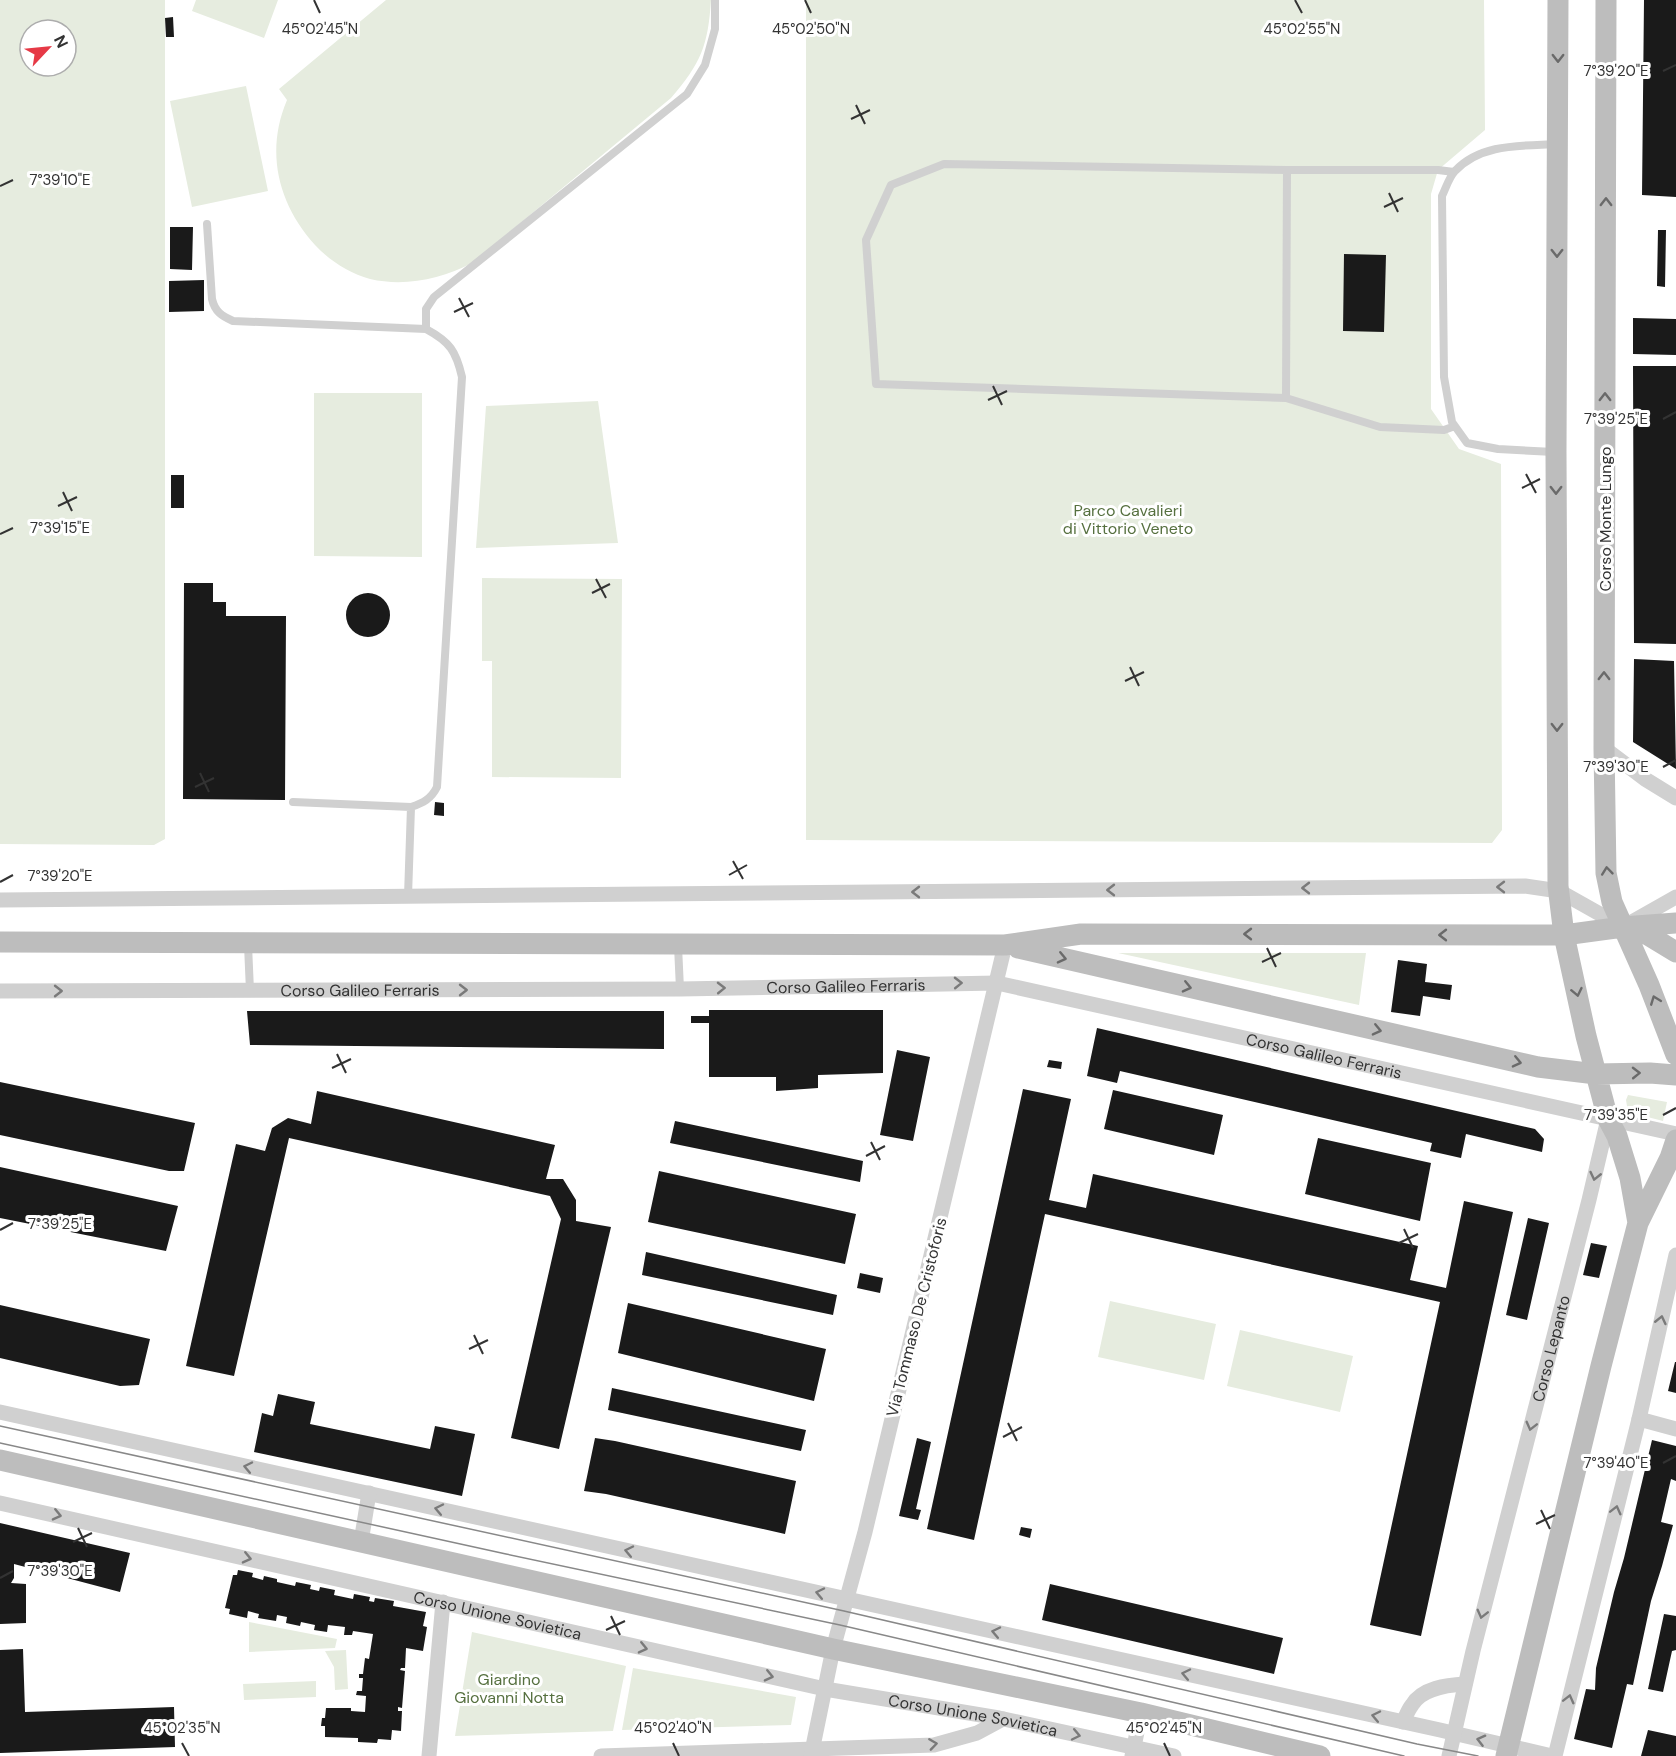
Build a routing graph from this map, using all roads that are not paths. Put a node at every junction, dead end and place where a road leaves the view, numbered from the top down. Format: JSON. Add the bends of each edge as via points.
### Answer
{"nodes":[{"id":1,"x":715,"y":0,"type":"edge"},
{"id":2,"x":1558,"y":0,"type":"edge"},
{"id":3,"x":1606,"y":0,"type":"edge"},
{"id":4,"x":1558,"y":144,"type":"junction"},
{"id":5,"x":1287,"y":170,"type":"junction"},
{"id":6,"x":1454,"y":172,"type":"junction"},
{"id":7,"x":207,"y":224,"type":"dead end"},
{"id":8,"x":426,"y":329,"type":"junction"},
{"id":9,"x":1286,"y":398,"type":"junction"},
{"id":10,"x":1455,"y":426,"type":"junction"},
{"id":11,"x":1556,"y":452,"type":"junction"},
{"id":12,"x":1604,"y":748,"type":"junction"},
{"id":13,"x":1676,"y":798,"type":"edge"},
{"id":14,"x":293,"y":802,"type":"dead end"},
{"id":15,"x":411,"y":807,"type":"junction"},
{"id":16,"x":1559,"y":891,"type":"junction"},
{"id":17,"x":408,"y":896,"type":"junction"},
{"id":18,"x":1676,"y":897,"type":"edge"},
{"id":19,"x":0,"y":900,"type":"edge"},
{"id":20,"x":1676,"y":923,"type":"edge"},
{"id":21,"x":1623,"y":927,"type":"junction"},
{"id":22,"x":1564,"y":935,"type":"junction"},
{"id":23,"x":0,"y":942,"type":"edge"},
{"id":24,"x":248,"y":942,"type":"junction"},
{"id":25,"x":678,"y":944,"type":"junction"},
{"id":26,"x":1005,"y":945,"type":"junction"},
{"id":27,"x":1676,"y":952,"type":"edge"},
{"id":28,"x":997,"y":983,"type":"junction"},
{"id":29,"x":680,"y":989,"type":"junction"},
{"id":30,"x":0,"y":991,"type":"edge"},
{"id":31,"x":250,"y":991,"type":"junction"},
{"id":32,"x":1676,"y":1055,"type":"edge"},
{"id":33,"x":1596,"y":1074,"type":"junction"},
{"id":34,"x":1676,"y":1076,"type":"edge"},
{"id":35,"x":1608,"y":1119,"type":"junction"},
{"id":36,"x":1676,"y":1134,"type":"edge"},
{"id":37,"x":1676,"y":1140,"type":"edge"},
{"id":38,"x":1638,"y":1223,"type":"junction"},
{"id":39,"x":1676,"y":1255,"type":"edge"},
{"id":40,"x":0,"y":1412,"type":"edge"},
{"id":41,"x":1639,"y":1419,"type":"junction"},
{"id":42,"x":1676,"y":1429,"type":"edge"},
{"id":43,"x":0,"y":1460,"type":"edge"},
{"id":44,"x":369,"y":1493,"type":"junction"},
{"id":45,"x":0,"y":1503,"type":"edge"},
{"id":46,"x":361,"y":1542,"type":"junction"},
{"id":47,"x":848,"y":1599,"type":"junction"},
{"id":48,"x":443,"y":1602,"type":"junction"},
{"id":49,"x":833,"y":1649,"type":"junction"},
{"id":50,"x":1465,"y":1684,"type":"junction"},
{"id":51,"x":825,"y":1689,"type":"junction"},
{"id":52,"x":1141,"y":1713,"type":"junction"},
{"id":53,"x":1003,"y":1719,"type":"junction"},
{"id":54,"x":1403,"y":1722,"type":"junction"},
{"id":55,"x":1454,"y":1733,"type":"junction"},
{"id":56,"x":1507,"y":1751,"type":"edge"},
{"id":57,"x":812,"y":1752,"type":"edge"},
{"id":58,"x":1133,"y":1752,"type":"edge"},
{"id":59,"x":429,"y":1756,"type":"edge"},
{"id":60,"x":602,"y":1756,"type":"edge"},
{"id":61,"x":1174,"y":1756,"type":"edge"},
{"id":62,"x":1320,"y":1756,"type":"edge"},
{"id":63,"x":1449,"y":1756,"type":"edge"},
{"id":64,"x":1554,"y":1756,"type":"edge"}],
"edges":[{"from":1,"to":8,"type":"lane","via":[[715,28],[705,65],[687,94],[434,297],[426,309]]},
{"from":2,"to":4,"type":"main road","one_way":true},
{"from":12,"to":3,"type":"main road","name":"Corso Monte Lungo","one_way":true},
{"from":4,"to":6,"type":"lane","via":[[1485,150]]},
{"from":4,"to":11,"type":"main road","one_way":true},
{"from":5,"to":6,"type":"lane"},
{"from":5,"to":9,"type":"lane"},
{"from":5,"to":9,"type":"lane","via":[[944,164],[891,185],[866,240],[876,384]]},
{"from":6,"to":10,"type":"lane","via":[[1442,196],[1444,377]]},
{"from":7,"to":8,"type":"lane","via":[[213,306],[233,321]]},
{"from":8,"to":15,"type":"lane","via":[[450,345],[462,377],[437,787],[434,795]]},
{"from":9,"to":10,"type":"lane","via":[[1380,427],[1444,430]]},
{"from":10,"to":11,"type":"lane","via":[[1467,443],[1481,447]]},
{"from":11,"to":16,"type":"main road","one_way":true},
{"from":12,"to":13,"type":"street"},
{"from":21,"to":12,"type":"main road","name":"Corso Monte Lungo","one_way":true,"via":[[1606,873]]},
{"from":14,"to":15,"type":"lane"},
{"from":15,"to":17,"type":"lane"},
{"from":16,"to":17,"type":"street","one_way":true,"via":[[1525,886]]},
{"from":16,"to":21,"type":"street"},
{"from":16,"to":22,"type":"main road"},
{"from":17,"to":19,"type":"street"},
{"from":18,"to":21,"type":"street"},
{"from":20,"to":21,"type":"main road"},
{"from":21,"to":22,"type":"main road"},
{"from":21,"to":27,"type":"main road","via":[[1648,935]]},
{"from":32,"to":21,"type":"main road","name":"Corso Monte Lungo","one_way":true},
{"from":22,"to":26,"type":"main road","one_way":true,"via":[[1081,934]]},
{"from":22,"to":33,"type":"main road","one_way":true},
{"from":23,"to":24,"type":"main road"},
{"from":24,"to":25,"type":"main road"},
{"from":24,"to":31,"type":"lane"},
{"from":25,"to":26,"type":"main road"},
{"from":25,"to":29,"type":"lane"},
{"from":26,"to":28,"type":"street","name":"Via Tommaso De Cristoforis"},
{"from":26,"to":33,"type":"main road","one_way":true,"via":[[1538,1067]]},
{"from":29,"to":28,"type":"street","name":"Corso Galileo Ferraris","one_way":true},
{"from":28,"to":35,"type":"street","name":"Corso Galileo Ferraris"},
{"from":28,"to":47,"type":"street","name":"Via Tommaso De Cristoforis"},
{"from":31,"to":29,"type":"street","name":"Corso Galileo Ferraris","one_way":true},
{"from":30,"to":31,"type":"street","name":"Corso Galileo Ferraris","one_way":true},
{"from":33,"to":34,"type":"main road","one_way":true},
{"from":33,"to":35,"type":"main road"},
{"from":35,"to":36,"type":"street","name":"Corso Galileo Ferraris"},
{"from":35,"to":38,"type":"main road","via":[[1630,1178]]},
{"from":35,"to":50,"type":"street","name":"Corso Lepanto","one_way":true},
{"from":37,"to":38,"type":"main road"},
{"from":38,"to":56,"type":"main road"},
{"from":41,"to":39,"type":"street","one_way":true},
{"from":44,"to":40,"type":"street","one_way":true},
{"from":41,"to":42,"type":"street"},
{"from":64,"to":41,"type":"street","one_way":true},
{"from":43,"to":46,"type":"main road","name":"Corso Unione Sovietica"},
{"from":44,"to":46,"type":"street"},
{"from":47,"to":44,"type":"street","one_way":true},
{"from":45,"to":48,"type":"street","name":"Corso Unione Sovietica","one_way":true},
{"from":46,"to":49,"type":"main road","name":"Corso Unione Sovietica"},
{"from":47,"to":49,"type":"street","name":"Via Tommaso De Cristoforis"},
{"from":54,"to":47,"type":"street","one_way":true},
{"from":48,"to":51,"type":"street","name":"Corso Unione Sovietica","one_way":true},
{"from":48,"to":59,"type":"street"},
{"from":49,"to":51,"type":"street","name":"Via Tommaso De Cristoforis"},
{"from":49,"to":52,"type":"main road","name":"Corso Unione Sovietica"},
{"from":50,"to":54,"type":"street","via":[[1436,1688],[1420,1696]]},
{"from":50,"to":55,"type":"street","name":"Corso Lepanto"},
{"from":51,"to":53,"type":"street","name":"Corso Unione Sovietica"},
{"from":51,"to":57,"type":"street","name":"Via Tommaso De Cristoforis"},
{"from":52,"to":58,"type":"street"},
{"from":52,"to":62,"type":"main road","name":"Corso Unione Sovietica"},
{"from":57,"to":53,"type":"street","one_way":true,"via":[[934,1744],[976,1733]]},
{"from":53,"to":58,"type":"street","name":"Corso Unione Sovietica","one_way":true},
{"from":54,"to":55,"type":"street"},
{"from":56,"to":55,"type":"street","one_way":true},
{"from":55,"to":63,"type":"street","name":"Corso Lepanto"},
{"from":56,"to":64,"type":"street"},
{"from":57,"to":60,"type":"street"},
{"from":58,"to":61,"type":"street","name":"Corso Unione Sovietica"}]}
